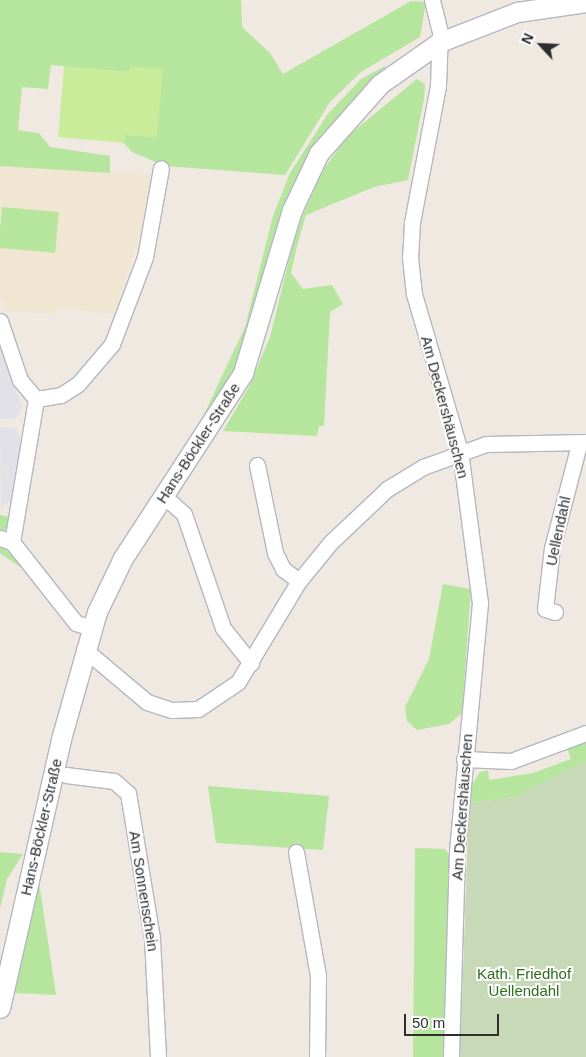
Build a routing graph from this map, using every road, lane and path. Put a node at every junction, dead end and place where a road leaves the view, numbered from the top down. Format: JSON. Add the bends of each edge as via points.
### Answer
{"nodes":[{"id":1,"x":432,"y":0,"type":"edge"},
{"id":2,"x":586,"y":2,"type":"edge"},
{"id":3,"x":440,"y":42,"type":"junction"},
{"id":4,"x":161,"y":168,"type":"dead end"},
{"id":5,"x":0,"y":320,"type":"edge"},
{"id":6,"x":36,"y":399,"type":"junction"},
{"id":7,"x":583,"y":443,"type":"edge"},
{"id":8,"x":460,"y":451,"type":"junction"},
{"id":9,"x":257,"y":465,"type":"dead end"},
{"id":10,"x":164,"y":497,"type":"junction"},
{"id":11,"x":6,"y":540,"type":"edge"},
{"id":12,"x":299,"y":581,"type":"junction"},
{"id":13,"x":555,"y":612,"type":"dead end"},
{"id":14,"x":91,"y":628,"type":"junction"},
{"id":15,"x":84,"y":649,"type":"junction"},
{"id":16,"x":251,"y":663,"type":"junction"},
{"id":17,"x":586,"y":733,"type":"edge"},
{"id":18,"x":464,"y":759,"type":"junction"},
{"id":19,"x":66,"y":775,"type":"dead end"},
{"id":20,"x":296,"y":852,"type":"dead end"},
{"id":21,"x":0,"y":1008,"type":"edge"},
{"id":22,"x":158,"y":1057,"type":"edge"},
{"id":23,"x":317,"y":1057,"type":"edge"},
{"id":24,"x":451,"y":1057,"type":"edge"}],
"edges":[{"from":1,"to":3,"type":"street","name":"Am Deckershäuschen"},
{"from":2,"to":3,"type":"street","name":"Hans-Böckler-Straße","via":[[500,16]]},
{"from":3,"to":8,"type":"street","name":"Am Deckershäuschen","via":[[436,103],[412,222],[410,257],[414,294]]},
{"from":3,"to":10,"type":"street","name":"Hans-Böckler-Straße","via":[[380,84],[319,153],[292,210],[243,372]]},
{"from":4,"to":6,"type":"street","via":[[145,257],[112,344],[78,384],[60,395]]},
{"from":5,"to":6,"type":"street","via":[[20,380]]},
{"from":6,"to":11,"type":"street"},
{"from":7,"to":8,"type":"street","name":"Uellendahl","via":[[486,444]]},
{"from":7,"to":13,"type":"street","name":"Uellendahl","via":[[552,548],[545,609]]},
{"from":8,"to":12,"type":"street","name":"Uellendahl","via":[[387,489],[331,542]]},
{"from":8,"to":18,"type":"street","name":"Am Deckershäuschen","via":[[480,603]]},
{"from":9,"to":12,"type":"street","via":[[275,553],[283,569]]},
{"from":10,"to":14,"type":"street","name":"Hans-Böckler-Straße","via":[[119,566]]},
{"from":10,"to":16,"type":"street","via":[[184,514],[223,628]]},
{"from":11,"to":14,"type":"street","via":[[76,623]]},
{"from":12,"to":16,"type":"street","name":"Uellendahl"},
{"from":14,"to":15,"type":"street","name":"Hans-Böckler-Straße"},
{"from":15,"to":16,"type":"street","name":"Uellendahl","via":[[147,702],[172,710],[198,709],[219,699]]},
{"from":15,"to":21,"type":"street","name":"Hans-Böckler-Straße"},
{"from":17,"to":18,"type":"street","via":[[511,761]]},
{"from":18,"to":24,"type":"street","name":"Am Deckershäuschen"},
{"from":19,"to":22,"type":"street","name":"Am Sonnenschein","via":[[114,781],[128,792],[152,938]]},
{"from":20,"to":23,"type":"street","via":[[318,975]]}]}
